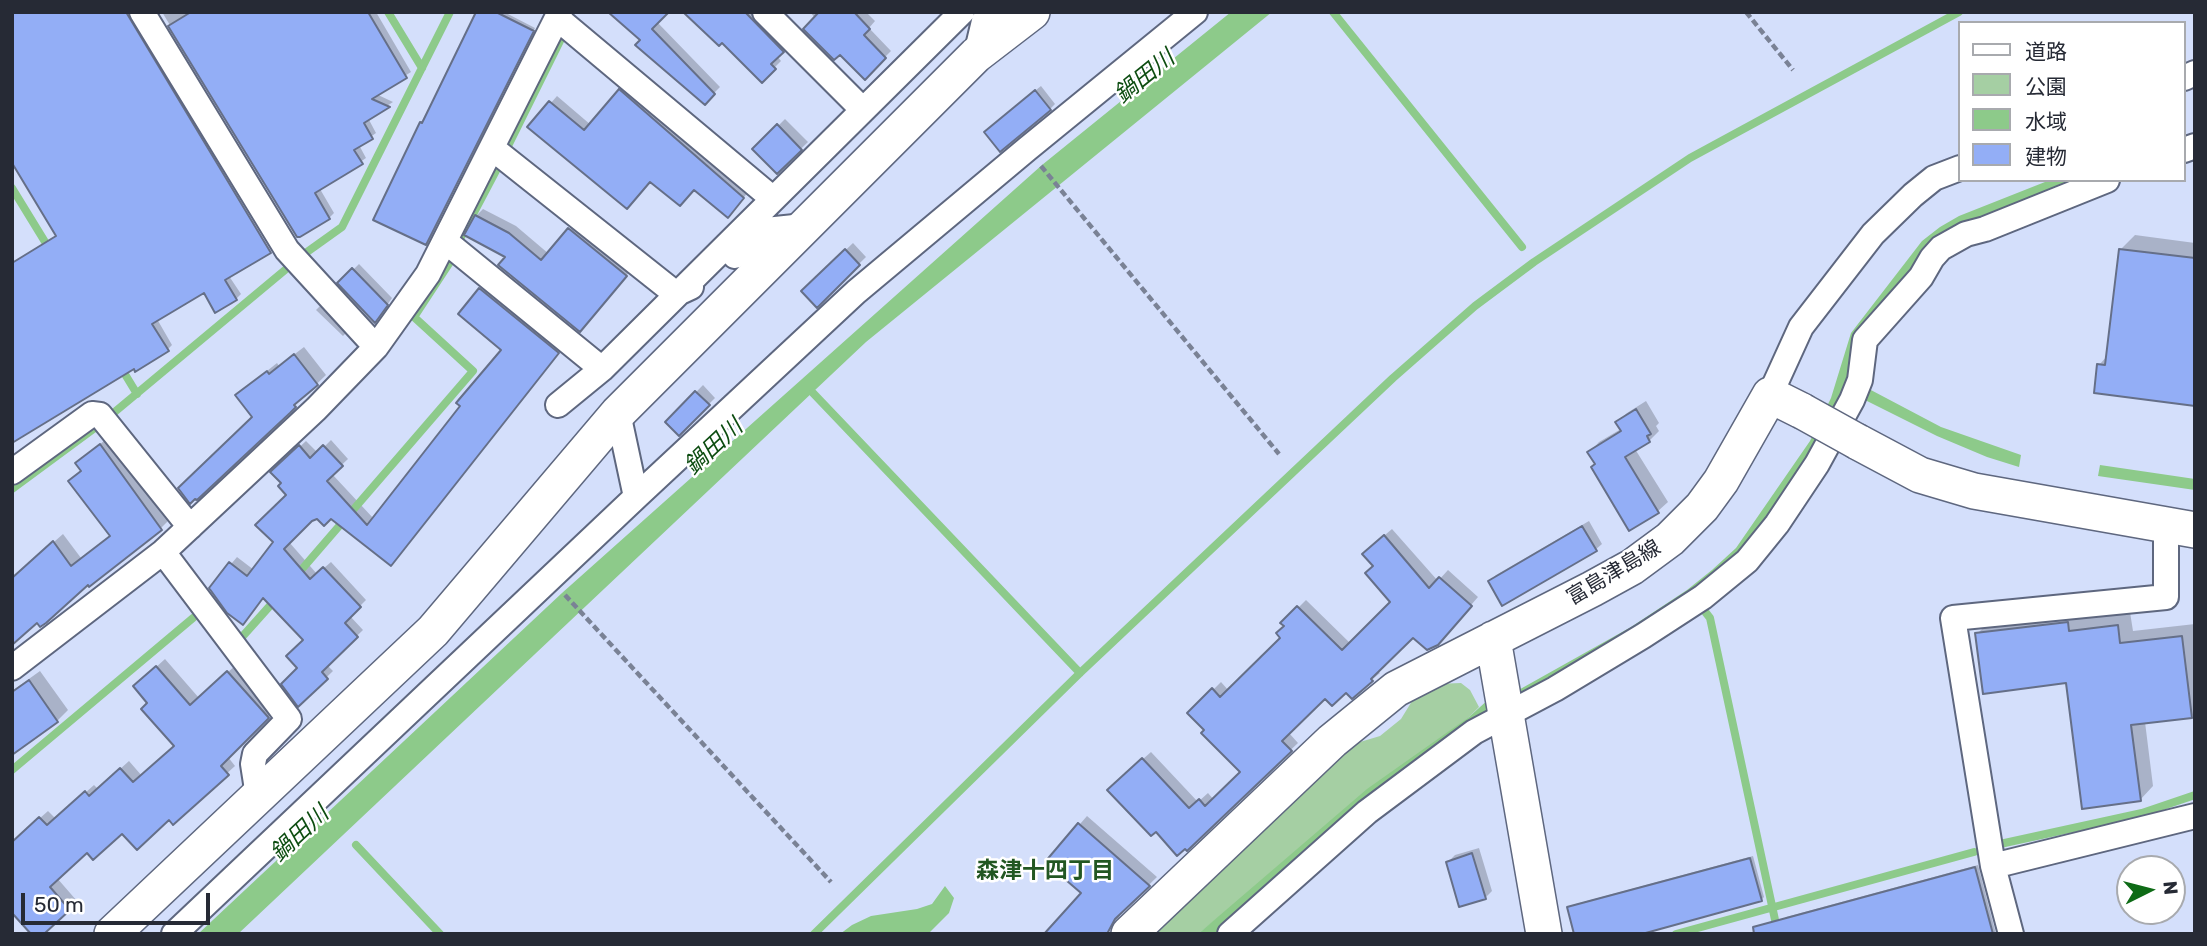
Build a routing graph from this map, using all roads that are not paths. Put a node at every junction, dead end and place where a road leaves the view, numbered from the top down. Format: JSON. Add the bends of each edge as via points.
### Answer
{"nodes":[{"id":1,"x":142,"y":12,"type":"edge"},
{"id":2,"x":765,"y":12,"type":"edge"},
{"id":3,"x":992,"y":12,"type":"edge"},
{"id":4,"x":1032,"y":12,"type":"edge"},
{"id":5,"x":1195,"y":12,"type":"edge"},
{"id":6,"x":559,"y":15,"type":"edge"},
{"id":7,"x":951,"y":16,"type":"edge"},
{"id":8,"x":976,"y":55,"type":"junction"},
{"id":9,"x":862,"y":109,"type":"junction"},
{"id":10,"x":492,"y":148,"type":"junction"},
{"id":11,"x":1958,"y":169,"type":"edge"},
{"id":12,"x":2102,"y":182,"type":"edge"},
{"id":13,"x":772,"y":198,"type":"junction"},
{"id":14,"x":804,"y":226,"type":"junction"},
{"id":15,"x":444,"y":241,"type":"junction"},
{"id":16,"x":676,"y":294,"type":"junction"},
{"id":17,"x":376,"y":347,"type":"junction"},
{"id":18,"x":601,"y":369,"type":"junction"},
{"id":19,"x":1770,"y":395,"type":"junction"},
{"id":20,"x":558,"y":405,"type":"dead end"},
{"id":21,"x":618,"y":413,"type":"junction"},
{"id":22,"x":12,"y":472,"type":"edge"},
{"id":23,"x":636,"y":497,"type":"junction"},
{"id":24,"x":190,"y":527,"type":"junction"},
{"id":25,"x":2180,"y":528,"type":"edge"},
{"id":26,"x":163,"y":552,"type":"junction"},
{"id":27,"x":1493,"y":639,"type":"junction"},
{"id":28,"x":12,"y":668,"type":"edge"},
{"id":29,"x":1504,"y":704,"type":"junction"},
{"id":30,"x":258,"y":796,"type":"junction"},
{"id":31,"x":2195,"y":816,"type":"edge"},
{"id":32,"x":1993,"y":866,"type":"junction"},
{"id":33,"x":112,"y":934,"type":"edge"},
{"id":34,"x":174,"y":934,"type":"edge"},
{"id":35,"x":1129,"y":934,"type":"edge"},
{"id":36,"x":1230,"y":934,"type":"edge"},
{"id":37,"x":1544,"y":934,"type":"edge"},
{"id":38,"x":2011,"y":934,"type":"edge"}],
"edges":[{"from":1,"to":17,"type":"street","via":[[287,250]]},
{"from":2,"to":9,"type":"street"},
{"from":3,"to":8,"type":"street","via":[[984,20]]},
{"from":4,"to":8,"type":"street"},
{"from":5,"to":23,"type":"street","via":[[856,292]]},
{"from":6,"to":10,"type":"street"},
{"from":6,"to":13,"type":"street"},
{"from":7,"to":9,"type":"street"},
{"from":8,"to":14,"type":"street"},
{"from":9,"to":13,"type":"street"},
{"from":10,"to":15,"type":"street"},
{"from":10,"to":16,"type":"street"},
{"from":11,"to":19,"type":"street","via":[[1934,178],[1873,234],[1801,327]]},
{"from":12,"to":29,"type":"street","via":[[1941,248],[1865,340],[1860,380],[1852,400],[1817,464],[1747,561],[1643,636]]},
{"from":13,"to":16,"type":"street"},
{"from":14,"to":16,"type":"street","via":[[766,230],[709,279]]},
{"from":14,"to":21,"type":"street"},
{"from":15,"to":17,"type":"street","via":[[428,274]]},
{"from":15,"to":18,"type":"street"},
{"from":16,"to":18,"type":"street"},
{"from":17,"to":24,"type":"street"},
{"from":18,"to":20,"type":"street"},
{"from":19,"to":25,"type":"street","bridge":true,"via":[[1920,475],[1974,491]]},
{"from":19,"to":27,"type":"street","name":"富島津島線","via":[[1721,481],[1670,540],[1632,567]]},
{"from":21,"to":23,"type":"street"},
{"from":21,"to":30,"type":"street","via":[[433,631]]},
{"from":22,"to":24,"type":"street","via":[[92,414],[100,415]]},
{"from":23,"to":34,"type":"street"},
{"from":24,"to":26,"type":"street"},
{"from":25,"to":32,"type":"street","via":[[2166,597],[1953,618]]},
{"from":26,"to":28,"type":"street"},
{"from":26,"to":30,"type":"street","via":[[289,719],[255,754]]},
{"from":27,"to":29,"type":"street"},
{"from":27,"to":35,"type":"street","name":"富島津島線","via":[[1396,689],[1332,741]]},
{"from":29,"to":36,"type":"street","via":[[1367,812]]},
{"from":29,"to":37,"type":"street"},
{"from":30,"to":33,"type":"street"},
{"from":31,"to":32,"type":"street"},
{"from":32,"to":38,"type":"street"}]}
